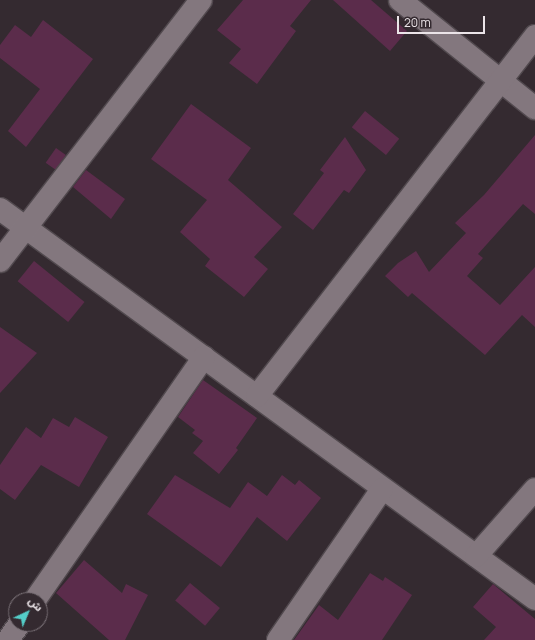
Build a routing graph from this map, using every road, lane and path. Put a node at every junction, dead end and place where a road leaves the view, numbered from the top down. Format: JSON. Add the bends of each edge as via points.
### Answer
{"nodes":[{"id":1,"x":200,"y":0,"type":"edge"},
{"id":2,"x":400,"y":0,"type":"edge"},
{"id":3,"x":535,"y":36,"type":"edge"},
{"id":4,"x":500,"y":79,"type":"junction"},
{"id":5,"x":535,"y":108,"type":"edge"},
{"id":6,"x":0,"y":209,"type":"edge"},
{"id":7,"x":25,"y":228,"type":"junction"},
{"id":8,"x":0,"y":261,"type":"edge"},
{"id":9,"x":204,"y":357,"type":"junction"},
{"id":10,"x":256,"y":396,"type":"junction"},
{"id":11,"x":382,"y":489,"type":"junction"},
{"id":12,"x":535,"y":489,"type":"edge"},
{"id":13,"x":476,"y":556,"type":"junction"},
{"id":14,"x":42,"y":592,"type":"edge"},
{"id":15,"x":535,"y":599,"type":"edge"},
{"id":16,"x":278,"y":640,"type":"edge"}],
"edges":[{"from":1,"to":7,"type":"street"},
{"from":2,"to":4,"type":"street"},
{"from":3,"to":4,"type":"street"},
{"from":4,"to":5,"type":"street"},
{"from":4,"to":10,"type":"street"},
{"from":6,"to":7,"type":"street"},
{"from":7,"to":8,"type":"street"},
{"from":7,"to":9,"type":"street"},
{"from":9,"to":10,"type":"street"},
{"from":9,"to":14,"type":"street"},
{"from":10,"to":11,"type":"street"},
{"from":11,"to":13,"type":"street"},
{"from":11,"to":16,"type":"street"},
{"from":12,"to":13,"type":"street"},
{"from":13,"to":15,"type":"street"}]}
